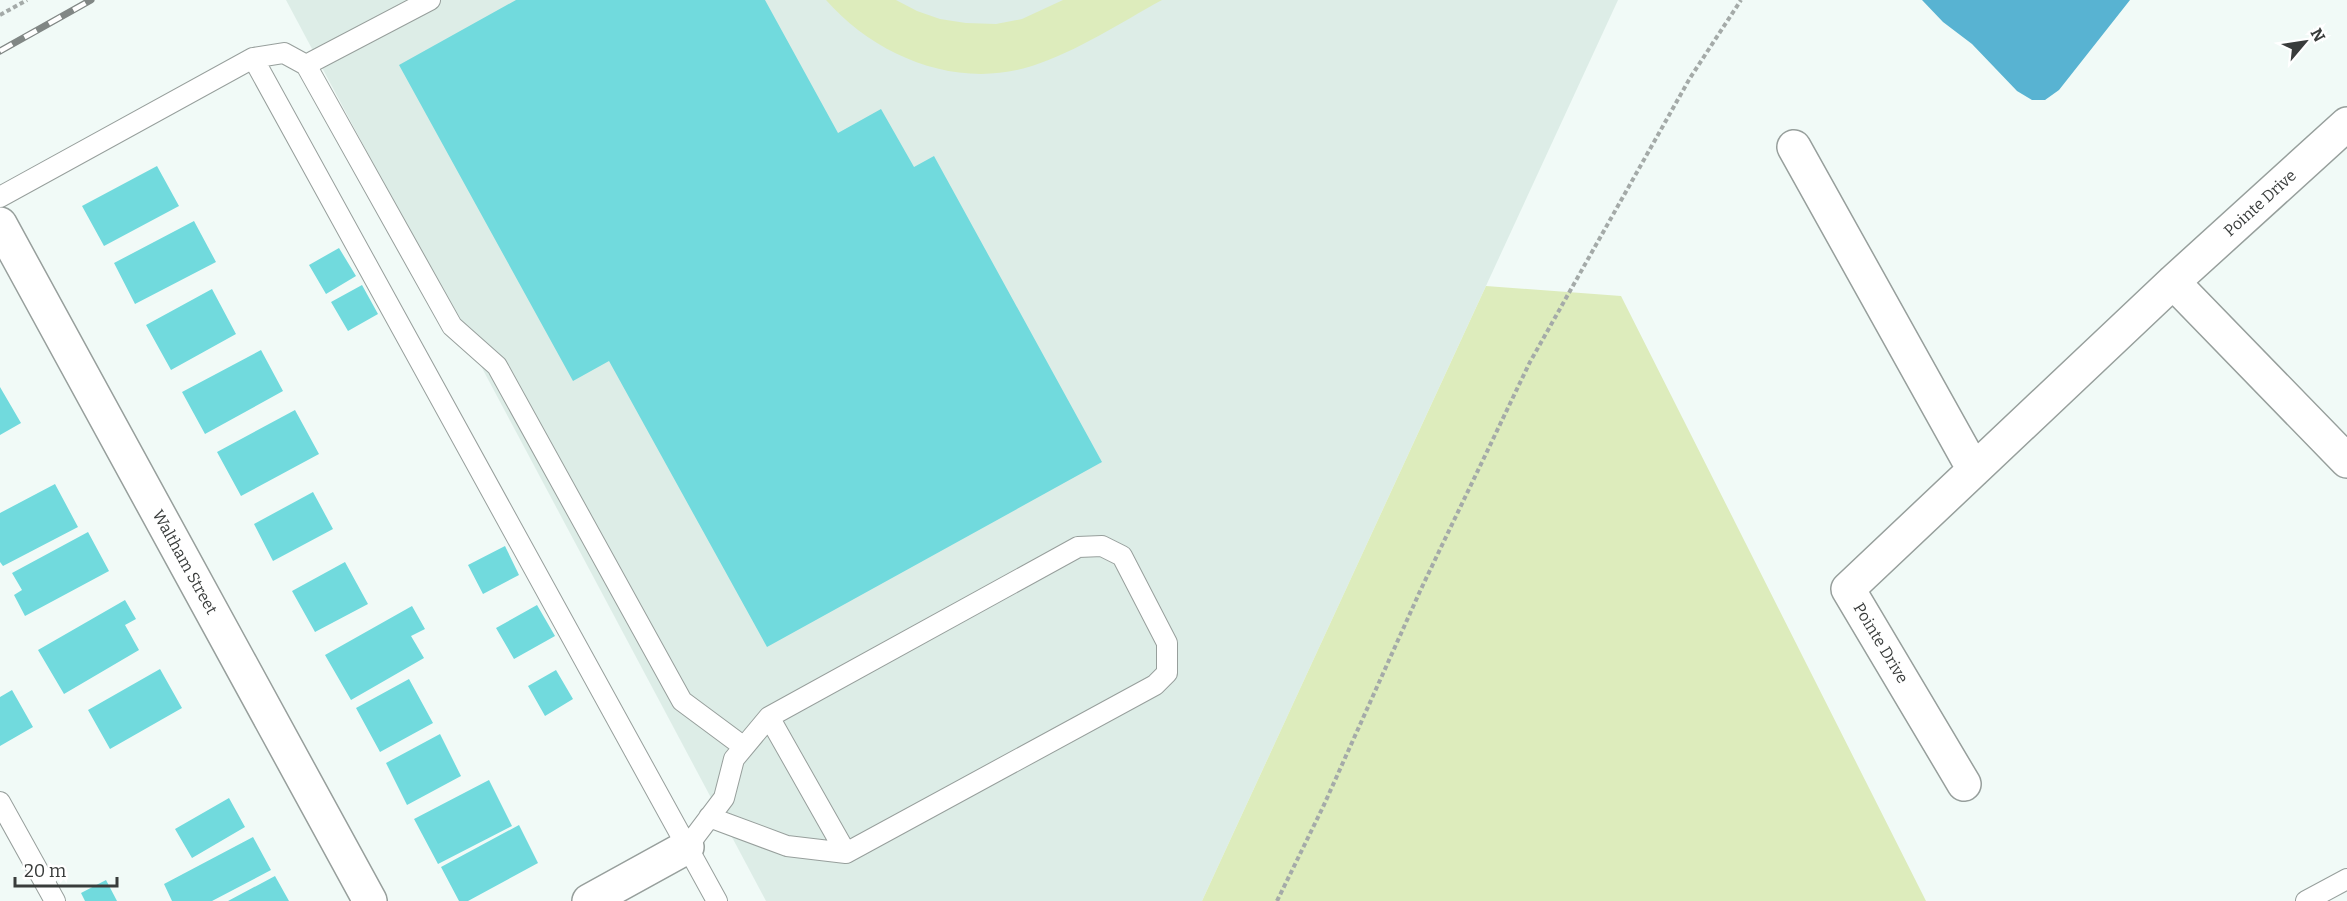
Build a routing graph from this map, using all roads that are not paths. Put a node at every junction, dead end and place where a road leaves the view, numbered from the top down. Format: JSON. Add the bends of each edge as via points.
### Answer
{"nodes":[{"id":1,"x":430,"y":0,"type":"edge"},
{"id":2,"x":253,"y":58,"type":"junction"},
{"id":3,"x":306,"y":65,"type":"junction"},
{"id":4,"x":2347,"y":124,"type":"edge"},
{"id":5,"x":1794,"y":147,"type":"dead end"},
{"id":6,"x":0,"y":197,"type":"edge"},
{"id":7,"x":0,"y":224,"type":"edge"},
{"id":8,"x":2173,"y":282,"type":"junction"},
{"id":9,"x":2347,"y":461,"type":"edge"},
{"id":10,"x":1974,"y":470,"type":"junction"},
{"id":11,"x":769,"y":717,"type":"junction"},
{"id":12,"x":744,"y":747,"type":"junction"},
{"id":13,"x":1964,"y":784,"type":"dead end"},
{"id":14,"x":0,"y":802,"type":"edge"},
{"id":15,"x":709,"y":817,"type":"junction"},
{"id":16,"x":687,"y":847,"type":"junction"},
{"id":17,"x":846,"y":853,"type":"junction"},
{"id":18,"x":2347,"y":879,"type":"edge"},
{"id":19,"x":55,"y":901,"type":"edge"},
{"id":20,"x":370,"y":901,"type":"edge"},
{"id":21,"x":589,"y":901,"type":"edge"},
{"id":22,"x":717,"y":901,"type":"edge"},
{"id":23,"x":2306,"y":901,"type":"edge"}],
"edges":[{"from":1,"to":3,"type":"lane"},
{"from":2,"to":3,"type":"lane","via":[[284,52]]},
{"from":2,"to":6,"type":"lane"},
{"from":2,"to":16,"type":"lane"},
{"from":3,"to":12,"type":"lane","via":[[452,326],[497,366],[682,701]]},
{"from":4,"to":8,"type":"street","name":"Pointe Drive"},
{"from":5,"to":10,"type":"street"},
{"from":7,"to":20,"type":"street","name":"Waltham Street"},
{"from":8,"to":9,"type":"street"},
{"from":8,"to":10,"type":"street","name":"Pointe Drive"},
{"from":10,"to":13,"type":"street","name":"Pointe Drive","via":[[1848,589]]},
{"from":11,"to":12,"type":"lane"},
{"from":11,"to":17,"type":"lane"},
{"from":11,"to":17,"type":"lane","via":[[1078,547],[1102,546],[1122,556],[1167,643],[1167,673],[1155,685]]},
{"from":12,"to":15,"type":"lane","via":[[734,759],[724,798]]},
{"from":14,"to":19,"type":"lane"},
{"from":15,"to":16,"type":"lane"},
{"from":15,"to":17,"type":"lane","via":[[788,846]]},
{"from":16,"to":21,"type":"street"},
{"from":16,"to":22,"type":"lane"},
{"from":18,"to":23,"type":"lane"}]}
